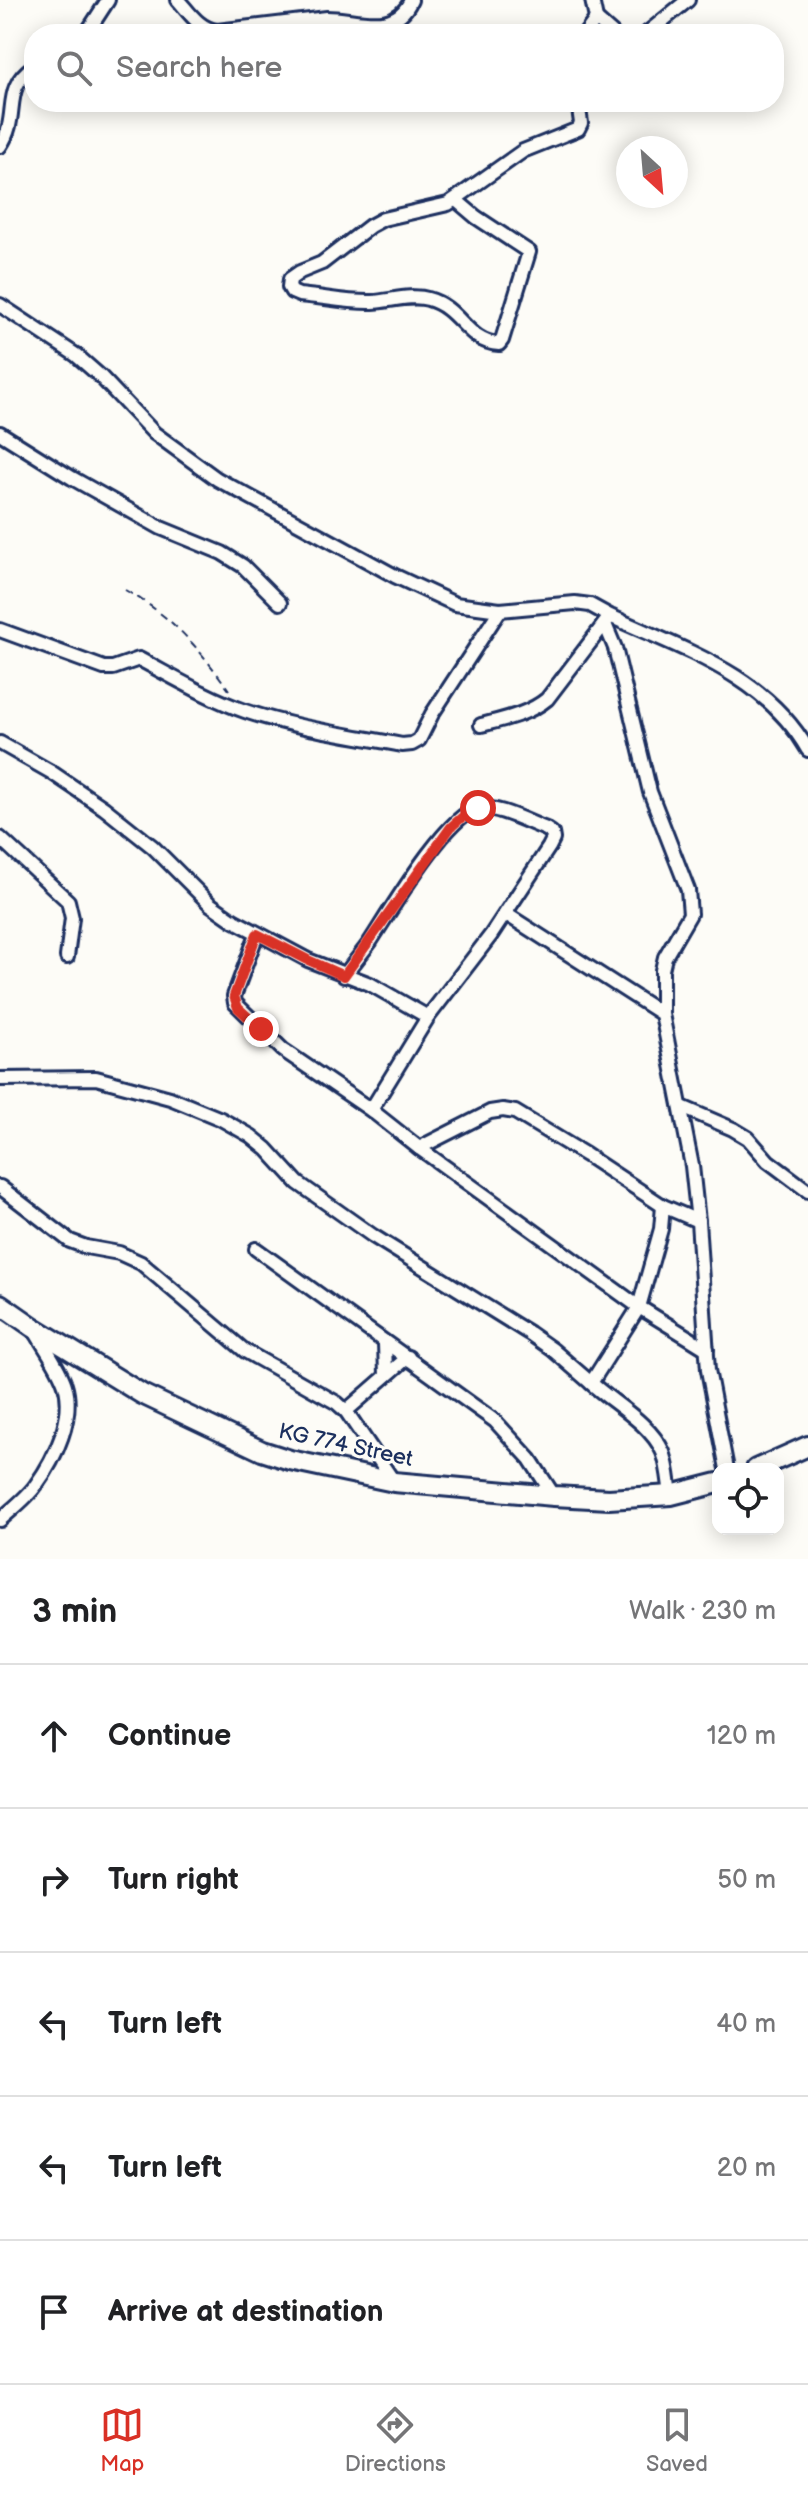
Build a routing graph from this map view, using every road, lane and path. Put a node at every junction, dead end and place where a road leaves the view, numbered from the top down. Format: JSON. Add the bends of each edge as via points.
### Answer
{"nodes":[{"id":1,"x":108,"y":0,"type":"edge"},
{"id":2,"x":178,"y":0,"type":"edge"},
{"id":3,"x":411,"y":0,"type":"edge"},
{"id":4,"x":592,"y":0,"type":"edge"},
{"id":5,"x":688,"y":0,"type":"edge"},
{"id":6,"x":596,"y":19,"type":"junction"},
{"id":7,"x":92,"y":24,"type":"edge"},
{"id":8,"x":199,"y":24,"type":"edge"},
{"id":9,"x":276,"y":24,"type":"edge"},
{"id":10,"x":592,"y":24,"type":"edge"},
{"id":11,"x":602,"y":24,"type":"edge"},
{"id":12,"x":658,"y":24,"type":"edge"},
{"id":13,"x":24,"y":72,"type":"edge"},
{"id":14,"x":3,"y":108,"type":"edge"},
{"id":15,"x":579,"y":112,"type":"edge"},
{"id":16,"x":0,"y":146,"type":"edge"},
{"id":17,"x":456,"y":200,"type":"junction"},
{"id":18,"x":0,"y":305,"type":"edge"},
{"id":19,"x":0,"y":433,"type":"edge"},
{"id":20,"x":125,"y":590,"type":"dead end"},
{"id":21,"x":280,"y":603,"type":"dead end"},
{"id":22,"x":500,"y":610,"type":"junction"},
{"id":23,"x":608,"y":620,"type":"junction"},
{"id":24,"x":0,"y":630,"type":"edge"},
{"id":25,"x":244,"y":711,"type":"junction"},
{"id":26,"x":481,"y":725,"type":"dead end"},
{"id":27,"x":0,"y":743,"type":"edge"},
{"id":28,"x":808,"y":750,"type":"edge"},
{"id":29,"x":0,"y":838,"type":"edge"},
{"id":30,"x":506,"y":914,"type":"junction"},
{"id":31,"x":257,"y":934,"type":"junction"},
{"id":32,"x":67,"y":957,"type":"dead end"},
{"id":33,"x":344,"y":976,"type":"junction"},
{"id":34,"x":662,"y":1014,"type":"junction"},
{"id":35,"x":428,"y":1017,"type":"junction"},
{"id":36,"x":0,"y":1079,"type":"edge"},
{"id":37,"x":682,"y":1107,"type":"junction"},
{"id":38,"x":371,"y":1110,"type":"junction"},
{"id":39,"x":419,"y":1148,"type":"junction"},
{"id":40,"x":0,"y":1187,"type":"edge"},
{"id":41,"x":808,"y":1191,"type":"edge"},
{"id":42,"x":663,"y":1206,"type":"junction"},
{"id":43,"x":698,"y":1221,"type":"junction"},
{"id":44,"x":256,"y":1249,"type":"dead end"},
{"id":45,"x":0,"y":1304,"type":"edge"},
{"id":46,"x":639,"y":1307,"type":"junction"},
{"id":47,"x":33,"y":1327,"type":"junction"},
{"id":48,"x":385,"y":1343,"type":"junction"},
{"id":49,"x":707,"y":1349,"type":"junction"},
{"id":50,"x":408,"y":1357,"type":"junction"},
{"id":51,"x":386,"y":1375,"type":"junction"},
{"id":52,"x":591,"y":1383,"type":"junction"},
{"id":53,"x":346,"y":1411,"type":"junction"},
{"id":54,"x":808,"y":1446,"type":"edge"},
{"id":55,"x":726,"y":1463,"type":"edge"},
{"id":56,"x":770,"y":1463,"type":"edge"},
{"id":57,"x":394,"y":1482,"type":"junction"},
{"id":58,"x":712,"y":1485,"type":"edge"},
{"id":59,"x":671,"y":1495,"type":"junction"},
{"id":60,"x":554,"y":1496,"type":"junction"},
{"id":61,"x":0,"y":1520,"type":"edge"}],
"edges":[{"from":1,"to":7,"type":"street"},
{"from":2,"to":8,"type":"street"},
{"from":3,"to":9,"type":"street","via":[[383,23],[327,18]]},
{"from":4,"to":6,"type":"street"},
{"from":5,"to":12,"type":"street"},
{"from":6,"to":10,"type":"street"},
{"from":6,"to":11,"type":"street"},
{"from":13,"to":14,"type":"street","via":[[8,88]]},
{"from":14,"to":16,"type":"street","via":[[6,132]]},
{"from":15,"to":17,"type":"street","via":[[578,129],[523,151]]},
{"from":17,"to":17,"type":"street","via":[[383,219],[290,279],[289,287],[299,295],[371,302],[428,298],[448,306],[467,329],[495,344],[502,340],[529,252]]},
{"from":18,"to":22,"type":"street","via":[[76,355],[154,433],[217,479],[430,593],[455,604]]},
{"from":19,"to":21,"type":"street","via":[[161,528],[222,553]]},
{"from":20,"to":25,"type":"path","via":[[176,624]]},
{"from":22,"to":23,"type":"street","via":[[575,603],[590,605]]},
{"from":22,"to":25,"type":"street","via":[[412,744],[325,731]]},
{"from":23,"to":26,"type":"street","via":[[547,699]]},
{"from":23,"to":28,"type":"street","via":[[727,670],[771,702]]},
{"from":23,"to":34,"type":"street","via":[[650,792],[688,890],[690,914],[662,970]]},
{"from":24,"to":25,"type":"street","via":[[104,668],[139,659]]},
{"from":27,"to":31,"type":"street","via":[[104,808],[210,904]]},
{"from":29,"to":32,"type":"street","via":[[68,901],[72,918]]},
{"from":30,"to":33,"type":"street","via":[[549,847],[552,833],[478,808],[451,827]]},
{"from":30,"to":34,"type":"street"},
{"from":30,"to":35,"type":"street"},
{"from":31,"to":33,"type":"street"},
{"from":31,"to":38,"type":"street","via":[[235,1003],[283,1050]]},
{"from":33,"to":35,"type":"street","via":[[370,984]]},
{"from":34,"to":37,"type":"street"},
{"from":35,"to":38,"type":"street"},
{"from":36,"to":52,"type":"street","via":[[96,1078],[170,1098],[221,1119],[267,1149],[298,1183],[529,1333]]},
{"from":37,"to":41,"type":"street","via":[[748,1138]]},
{"from":37,"to":43,"type":"street"},
{"from":38,"to":39,"type":"street"},
{"from":39,"to":42,"type":"street","via":[[490,1112],[515,1112]]},
{"from":39,"to":46,"type":"street"},
{"from":40,"to":53,"type":"street","via":[[70,1241],[141,1263],[245,1351]]},
{"from":42,"to":43,"type":"street"},
{"from":42,"to":46,"type":"street"},
{"from":43,"to":49,"type":"street"},
{"from":44,"to":48,"type":"street"},
{"from":45,"to":47,"type":"street","name":"KG 774 Street"},
{"from":46,"to":49,"type":"street"},
{"from":46,"to":52,"type":"street"},
{"from":47,"to":57,"type":"street","name":"KG 774 Street","via":[[142,1394],[262,1451]]},
{"from":47,"to":61,"type":"street","via":[[64,1383],[66,1422],[35,1487]]},
{"from":48,"to":50,"type":"street"},
{"from":48,"to":51,"type":"street"},
{"from":49,"to":55,"type":"street"},
{"from":50,"to":51,"type":"street"},
{"from":50,"to":60,"type":"street","via":[[495,1421],[530,1459]]},
{"from":51,"to":53,"type":"street"},
{"from":52,"to":59,"type":"street","via":[[658,1444]]},
{"from":53,"to":57,"type":"street"},
{"from":54,"to":56,"type":"street"},
{"from":57,"to":60,"type":"street","name":"KG 774 Street"},
{"from":58,"to":59,"type":"street","name":"KG 774 Street"},
{"from":59,"to":60,"type":"street","name":"KG 774 Street"}]}
